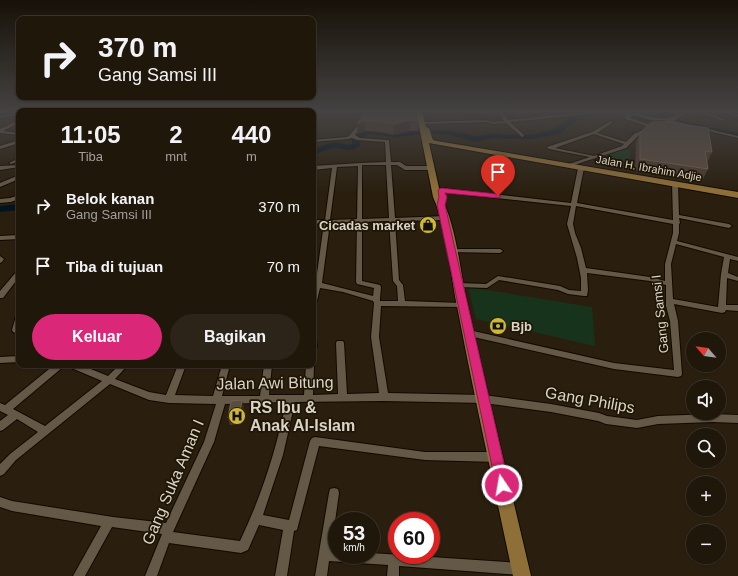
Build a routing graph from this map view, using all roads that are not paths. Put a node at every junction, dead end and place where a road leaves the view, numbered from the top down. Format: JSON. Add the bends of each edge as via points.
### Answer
{"nodes":[{"id":1,"x":349,"y":138,"type":"edge"},
{"id":2,"x":356,"y":138,"type":"edge"},
{"id":3,"x":424,"y":138,"type":"edge"},
{"id":4,"x":429,"y":138,"type":"edge"},
{"id":5,"x":579,"y":138,"type":"edge"},
{"id":6,"x":609,"y":138,"type":"edge"},
{"id":7,"x":633,"y":138,"type":"edge"},
{"id":8,"x":16,"y":141,"type":"edge"},
{"id":9,"x":316,"y":141,"type":"edge"},
{"id":10,"x":628,"y":144,"type":"junction"},
{"id":11,"x":432,"y":146,"type":"junction"},
{"id":12,"x":0,"y":148,"type":"edge"},
{"id":13,"x":594,"y":157,"type":"junction"},
{"id":14,"x":16,"y":160,"type":"edge"},
{"id":15,"x":387,"y":163,"type":"junction"},
{"id":16,"x":360,"y":164,"type":"junction"},
{"id":17,"x":16,"y":166,"type":"edge"},
{"id":18,"x":335,"y":166,"type":"junction"},
{"id":19,"x":568,"y":166,"type":"junction"},
{"id":20,"x":0,"y":168,"type":"edge"},
{"id":21,"x":316,"y":168,"type":"edge"},
{"id":22,"x":430,"y":168,"type":"junction"},
{"id":23,"x":581,"y":168,"type":"junction"},
{"id":24,"x":16,"y":178,"type":"edge"},
{"id":25,"x":675,"y":184,"type":"junction"},
{"id":26,"x":0,"y":185,"type":"edge"},
{"id":27,"x":441,"y":190,"type":"junction"},
{"id":28,"x":738,"y":195,"type":"edge"},
{"id":29,"x":16,"y":198,"type":"edge"},
{"id":30,"x":0,"y":201,"type":"edge"},
{"id":31,"x":572,"y":204,"type":"junction"},
{"id":32,"x":443,"y":211,"type":"junction"},
{"id":33,"x":392,"y":219,"type":"junction"},
{"id":34,"x":360,"y":220,"type":"junction"},
{"id":35,"x":677,"y":220,"type":"junction"},
{"id":36,"x":328,"y":221,"type":"junction"},
{"id":37,"x":316,"y":222,"type":"edge"},
{"id":38,"x":729,"y":226,"type":"dead end"},
{"id":39,"x":16,"y":237,"type":"edge"},
{"id":40,"x":0,"y":238,"type":"edge"},
{"id":41,"x":674,"y":242,"type":"junction"},
{"id":42,"x":452,"y":251,"type":"junction"},
{"id":43,"x":500,"y":251,"type":"dead end"},
{"id":44,"x":727,"y":256,"type":"junction"},
{"id":45,"x":738,"y":259,"type":"edge"},
{"id":46,"x":582,"y":270,"type":"junction"},
{"id":47,"x":724,"y":274,"type":"junction"},
{"id":48,"x":738,"y":278,"type":"edge"},
{"id":49,"x":16,"y":281,"type":"edge"},
{"id":50,"x":317,"y":282,"type":"edge"},
{"id":51,"x":669,"y":284,"type":"junction"},
{"id":52,"x":459,"y":285,"type":"junction"},
{"id":53,"x":0,"y":296,"type":"edge"},
{"id":54,"x":377,"y":301,"type":"junction"},
{"id":55,"x":670,"y":301,"type":"junction"},
{"id":56,"x":402,"y":304,"type":"junction"},
{"id":57,"x":462,"y":305,"type":"junction"},
{"id":58,"x":722,"y":307,"type":"junction"},
{"id":59,"x":738,"y":308,"type":"edge"},
{"id":60,"x":469,"y":333,"type":"junction"},
{"id":61,"x":340,"y":343,"type":"dead end"},
{"id":62,"x":16,"y":359,"type":"edge"},
{"id":63,"x":0,"y":360,"type":"edge"},
{"id":64,"x":56,"y":368,"type":"edge"},
{"id":65,"x":79,"y":368,"type":"edge"},
{"id":66,"x":121,"y":368,"type":"edge"},
{"id":67,"x":181,"y":368,"type":"edge"},
{"id":68,"x":225,"y":368,"type":"edge"},
{"id":69,"x":268,"y":368,"type":"edge"},
{"id":70,"x":310,"y":368,"type":"edge"},
{"id":71,"x":109,"y":380,"type":"junction"},
{"id":72,"x":384,"y":396,"type":"junction"},
{"id":73,"x":308,"y":398,"type":"junction"},
{"id":74,"x":343,"y":398,"type":"junction"},
{"id":75,"x":169,"y":399,"type":"junction"},
{"id":76,"x":264,"y":399,"type":"junction"},
{"id":77,"x":291,"y":399,"type":"junction"},
{"id":78,"x":484,"y":399,"type":"junction"},
{"id":79,"x":219,"y":400,"type":"junction"},
{"id":80,"x":3,"y":408,"type":"edge"},
{"id":81,"x":16,"y":414,"type":"junction"},
{"id":82,"x":738,"y":419,"type":"edge"},
{"id":83,"x":0,"y":428,"type":"edge"},
{"id":84,"x":45,"y":431,"type":"junction"},
{"id":85,"x":496,"y":457,"type":"junction"},
{"id":86,"x":0,"y":471,"type":"edge"},
{"id":87,"x":334,"y":493,"type":"dead end"},
{"id":88,"x":0,"y":502,"type":"edge"},
{"id":89,"x":256,"y":520,"type":"junction"},
{"id":90,"x":110,"y":522,"type":"junction"},
{"id":91,"x":288,"y":525,"type":"junction"},
{"id":92,"x":168,"y":533,"type":"junction"},
{"id":93,"x":324,"y":555,"type":"junction"},
{"id":94,"x":388,"y":560,"type":"edge"},
{"id":95,"x":394,"y":564,"type":"edge"},
{"id":96,"x":429,"y":564,"type":"edge"},
{"id":97,"x":521,"y":572,"type":"edge"},
{"id":98,"x":79,"y":576,"type":"edge"},
{"id":99,"x":151,"y":576,"type":"edge"},
{"id":100,"x":281,"y":576,"type":"edge"},
{"id":101,"x":321,"y":576,"type":"edge"},
{"id":102,"x":393,"y":576,"type":"edge"}],
"edges":[{"from":1,"to":9,"type":"street"},
{"from":2,"to":15,"type":"street","via":[[387,141]]},
{"from":3,"to":22,"type":"main road"},
{"from":4,"to":11,"type":"main road"},
{"from":5,"to":13,"type":"street","via":[[549,148]]},
{"from":6,"to":10,"type":"street"},
{"from":7,"to":10,"type":"street"},
{"from":8,"to":12,"type":"street"},
{"from":10,"to":13,"type":"street"},
{"from":11,"to":19,"type":"main road","name":"Jalan H. Ibrahim Adjie"},
{"from":11,"to":27,"type":"main road"},
{"from":13,"to":19,"type":"street"},
{"from":14,"to":20,"type":"street"},
{"from":15,"to":16,"type":"street"},
{"from":15,"to":22,"type":"street","via":[[399,163],[405,168]]},
{"from":15,"to":33,"type":"street"},
{"from":16,"to":18,"type":"street"},
{"from":16,"to":34,"type":"street"},
{"from":17,"to":20,"type":"street"},
{"from":18,"to":21,"type":"street"},
{"from":18,"to":36,"type":"street"},
{"from":19,"to":23,"type":"main road","name":"Jalan H. Ibrahim Adjie"},
{"from":22,"to":32,"type":"main road"},
{"from":23,"to":25,"type":"main road","name":"Jalan H. Ibrahim Adjie"},
{"from":23,"to":31,"type":"street"},
{"from":24,"to":26,"type":"street"},
{"from":25,"to":28,"type":"main road","name":"Jalan H. Ibrahim Adjie"},
{"from":25,"to":35,"type":"street","name":"Gang Samsi I"},
{"from":27,"to":31,"type":"street"},
{"from":27,"to":32,"type":"main road"},
{"from":29,"to":30,"type":"street"},
{"from":31,"to":35,"type":"street"},
{"from":31,"to":46,"type":"street","via":[[571,232]]},
{"from":32,"to":33,"type":"street"},
{"from":32,"to":42,"type":"main road"},
{"from":33,"to":34,"type":"street"},
{"from":33,"to":56,"type":"street","via":[[396,281],[400,285]]},
{"from":34,"to":36,"type":"street"},
{"from":34,"to":54,"type":"street","via":[[359,282],[378,287]]},
{"from":35,"to":38,"type":"street"},
{"from":35,"to":41,"type":"street","name":"Gang Samsi I"},
{"from":36,"to":37,"type":"street"},
{"from":36,"to":50,"type":"street"},
{"from":39,"to":40,"type":"street"},
{"from":41,"to":44,"type":"street"},
{"from":41,"to":51,"type":"street","name":"Gang Samsi I","via":[[668,264]]},
{"from":42,"to":43,"type":"street"},
{"from":42,"to":52,"type":"main road"},
{"from":44,"to":45,"type":"street"},
{"from":44,"to":47,"type":"street"},
{"from":46,"to":51,"type":"street"},
{"from":46,"to":52,"type":"street","via":[[585,290],[582,295],[560,288],[498,278],[487,286]]},
{"from":47,"to":48,"type":"street"},
{"from":47,"to":58,"type":"street"},
{"from":49,"to":53,"type":"street"},
{"from":50,"to":54,"type":"street"},
{"from":51,"to":55,"type":"street","name":"Gang Samsi I"},
{"from":52,"to":57,"type":"main road"},
{"from":54,"to":56,"type":"street"},
{"from":54,"to":72,"type":"street","via":[[375,337]]},
{"from":55,"to":58,"type":"street","via":[[720,310]]},
{"from":55,"to":60,"type":"street","name":"Gang Samsi I","via":[[679,373],[677,374],[614,366]]},
{"from":56,"to":57,"type":"street"},
{"from":57,"to":60,"type":"main road"},
{"from":58,"to":59,"type":"street"},
{"from":60,"to":78,"type":"main road"},
{"from":61,"to":74,"type":"street"},
{"from":62,"to":63,"type":"street"},
{"from":64,"to":80,"type":"street"},
{"from":65,"to":71,"type":"street","name":"Jalan Awi Bitung"},
{"from":66,"to":71,"type":"street"},
{"from":67,"to":75,"type":"street"},
{"from":68,"to":79,"type":"street","name":"Gang Suka Aman I"},
{"from":69,"to":76,"type":"street"},
{"from":70,"to":73,"type":"street"},
{"from":71,"to":75,"type":"street","name":"Jalan Awi Bitung","via":[[149,396]]},
{"from":71,"to":84,"type":"street"},
{"from":72,"to":74,"type":"street","name":"Jalan Awi Bitung"},
{"from":72,"to":78,"type":"street","name":"Jalan Awi Bitung"},
{"from":73,"to":74,"type":"street","name":"Jalan Awi Bitung"},
{"from":73,"to":77,"type":"street","name":"Jalan Awi Bitung"},
{"from":75,"to":79,"type":"street","name":"Jalan Awi Bitung"},
{"from":76,"to":77,"type":"street","name":"Jalan Awi Bitung"},
{"from":76,"to":79,"type":"street","name":"Jalan Awi Bitung"},
{"from":77,"to":89,"type":"street","via":[[282,440]]},
{"from":78,"to":82,"type":"street","name":"Gang Philips","via":[[637,424],[658,420]]},
{"from":78,"to":85,"type":"main road"},
{"from":79,"to":92,"type":"street","name":"Gang Suka Aman I","via":[[209,442]]},
{"from":80,"to":81,"type":"street"},
{"from":81,"to":83,"type":"street"},
{"from":81,"to":84,"type":"street"},
{"from":84,"to":86,"type":"street"},
{"from":85,"to":91,"type":"street","via":[[425,456],[315,441],[293,526]]},
{"from":85,"to":97,"type":"main road"},
{"from":87,"to":93,"type":"street"},
{"from":88,"to":90,"type":"street"},
{"from":89,"to":91,"type":"street"},
{"from":89,"to":92,"type":"street","via":[[241,548]]},
{"from":90,"to":92,"type":"street"},
{"from":90,"to":98,"type":"street"},
{"from":91,"to":100,"type":"street"},
{"from":92,"to":99,"type":"street","name":"Gang Suka Aman I"},
{"from":93,"to":94,"type":"street"},
{"from":93,"to":101,"type":"street"},
{"from":95,"to":102,"type":"street"},
{"from":96,"to":97,"type":"street"}]}
